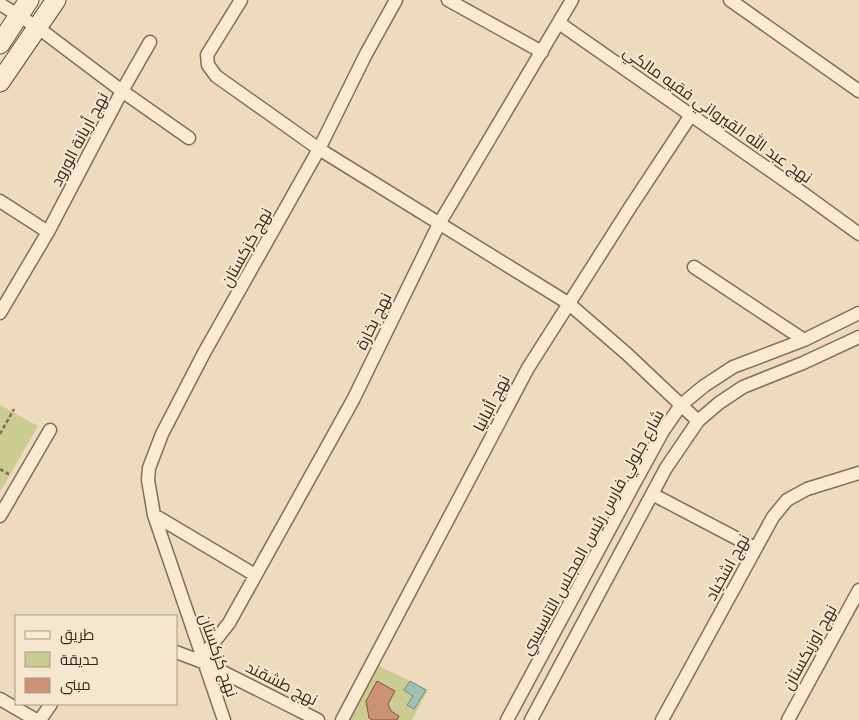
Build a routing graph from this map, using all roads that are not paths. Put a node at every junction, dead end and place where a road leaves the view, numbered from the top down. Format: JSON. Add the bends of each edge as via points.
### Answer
{"nodes":[{"id":1,"x":56,"y":0,"type":"edge"},
{"id":2,"x":241,"y":0,"type":"edge"},
{"id":3,"x":396,"y":0,"type":"edge"},
{"id":4,"x":448,"y":0,"type":"edge"},
{"id":5,"x":572,"y":0,"type":"edge"},
{"id":6,"x":730,"y":0,"type":"edge"},
{"id":7,"x":0,"y":4,"type":"edge"},
{"id":8,"x":24,"y":8,"type":"edge"},
{"id":9,"x":558,"y":23,"type":"junction"},
{"id":10,"x":37,"y":27,"type":"junction"},
{"id":11,"x":150,"y":42,"type":"dead end"},
{"id":12,"x":0,"y":44,"type":"edge"},
{"id":13,"x":542,"y":52,"type":"junction"},
{"id":14,"x":0,"y":82,"type":"edge"},
{"id":15,"x":122,"y":91,"type":"junction"},
{"id":16,"x":859,"y":92,"type":"edge"},
{"id":17,"x":691,"y":115,"type":"junction"},
{"id":18,"x":189,"y":138,"type":"dead end"},
{"id":19,"x":319,"y":148,"type":"junction"},
{"id":20,"x":0,"y":201,"type":"edge"},
{"id":21,"x":439,"y":224,"type":"junction"},
{"id":22,"x":48,"y":232,"type":"junction"},
{"id":23,"x":859,"y":234,"type":"edge"},
{"id":24,"x":694,"y":267,"type":"dead end"},
{"id":25,"x":568,"y":303,"type":"junction"},
{"id":26,"x":0,"y":313,"type":"edge"},
{"id":27,"x":859,"y":313,"type":"edge"},
{"id":28,"x":859,"y":337,"type":"edge"},
{"id":29,"x":804,"y":340,"type":"junction"},
{"id":30,"x":681,"y":405,"type":"junction"},
{"id":31,"x":698,"y":421,"type":"junction"},
{"id":32,"x":50,"y":430,"type":"dead end"},
{"id":33,"x":859,"y":473,"type":"edge"},
{"id":34,"x":652,"y":494,"type":"junction"},
{"id":35,"x":154,"y":515,"type":"junction"},
{"id":36,"x":0,"y":516,"type":"edge"},
{"id":37,"x":755,"y":548,"type":"junction"},
{"id":38,"x":255,"y":575,"type":"junction"},
{"id":39,"x":859,"y":590,"type":"edge"},
{"id":40,"x":178,"y":652,"type":"edge"},
{"id":41,"x":204,"y":659,"type":"junction"},
{"id":42,"x":0,"y":699,"type":"edge"},
{"id":43,"x":50,"y":705,"type":"edge"},
{"id":44,"x":36,"y":720,"type":"edge"},
{"id":45,"x":40,"y":720,"type":"edge"},
{"id":46,"x":224,"y":720,"type":"edge"},
{"id":47,"x":318,"y":720,"type":"edge"},
{"id":48,"x":342,"y":720,"type":"edge"},
{"id":49,"x":507,"y":720,"type":"edge"},
{"id":50,"x":531,"y":720,"type":"edge"},
{"id":51,"x":662,"y":720,"type":"edge"},
{"id":52,"x":788,"y":720,"type":"edge"}],
"edges":[{"from":1,"to":10,"type":"main road"},
{"from":2,"to":19,"type":"street","via":[[208,55],[208,65],[216,76]]},
{"from":3,"to":19,"type":"street","name":"نهج كزكستان"},
{"from":4,"to":13,"type":"street"},
{"from":5,"to":9,"type":"street","name":"نهج بخارة"},
{"from":6,"to":16,"type":"street"},
{"from":7,"to":8,"type":"street","name":"نهج أريانة الورود"},
{"from":8,"to":10,"type":"street","name":"نهج أريانة الورود"},
{"from":8,"to":12,"type":"main road"},
{"from":9,"to":13,"type":"street","name":"نهج بخارة"},
{"from":9,"to":17,"type":"street","name":"نهج عبد الله القيرواني فقيه مالكي"},
{"from":10,"to":14,"type":"main road"},
{"from":10,"to":15,"type":"street","name":"نهج أريانة الورود"},
{"from":11,"to":15,"type":"street"},
{"from":13,"to":21,"type":"street","name":"نهج بخارة"},
{"from":15,"to":18,"type":"street"},
{"from":15,"to":22,"type":"street","name":"نهج أريانة الورود"},
{"from":17,"to":23,"type":"street","name":"نهج عبد الله القيرواني فقيه مالكي"},
{"from":17,"to":25,"type":"street","name":"نهج ألبانيا"},
{"from":19,"to":21,"type":"street"},
{"from":19,"to":35,"type":"street","name":"نهج كزكستان","via":[[162,434],[149,468]]},
{"from":20,"to":22,"type":"street"},
{"from":21,"to":25,"type":"street"},
{"from":21,"to":38,"type":"street","name":"نهج بخارة","via":[[353,400]]},
{"from":22,"to":26,"type":"street","name":"نهج أريانة الورود"},
{"from":24,"to":29,"type":"street"},
{"from":25,"to":30,"type":"street"},
{"from":25,"to":48,"type":"street","name":"نهج ألبانيا","via":[[528,368]]},
{"from":27,"to":29,"type":"street","name":"شارع جلولي فارس رئيس المجلس التاسيسي"},
{"from":28,"to":31,"type":"street","name":"شارع جلولي فارس رئيس المجلس التاسيسي","via":[[743,386]]},
{"from":29,"to":30,"type":"street","name":"شارع جلولي فارس رئيس المجلس التاسيسي","via":[[733,367]]},
{"from":30,"to":31,"type":"street"},
{"from":30,"to":49,"type":"street","name":"شارع جلولي فارس رئيس المجلس التاسيسي","via":[[638,476]]},
{"from":31,"to":34,"type":"street","name":"شارع جلولي فارس رئيس المجلس التاسيسي"},
{"from":32,"to":36,"type":"street"},
{"from":33,"to":37,"type":"street","name":"نهج اشخباد","via":[[807,489],[787,500]]},
{"from":34,"to":37,"type":"street"},
{"from":34,"to":50,"type":"street","name":"شارع جلولي فارس رئيس المجلس التاسيسي"},
{"from":35,"to":38,"type":"street"},
{"from":35,"to":41,"type":"street","name":"نهج كزكستان"},
{"from":37,"to":51,"type":"street","name":"نهج اشخباد"},
{"from":38,"to":41,"type":"street","name":"نهج بخارة","via":[[229,623]]},
{"from":39,"to":52,"type":"street","name":"نهج اوزبكستان"},
{"from":40,"to":41,"type":"street","name":"نهج طشقند"},
{"from":41,"to":46,"type":"street","name":"نهج كزكستان"},
{"from":41,"to":47,"type":"street","name":"نهج طشقند"},
{"from":42,"to":44,"type":"street"},
{"from":43,"to":45,"type":"street"}]}
